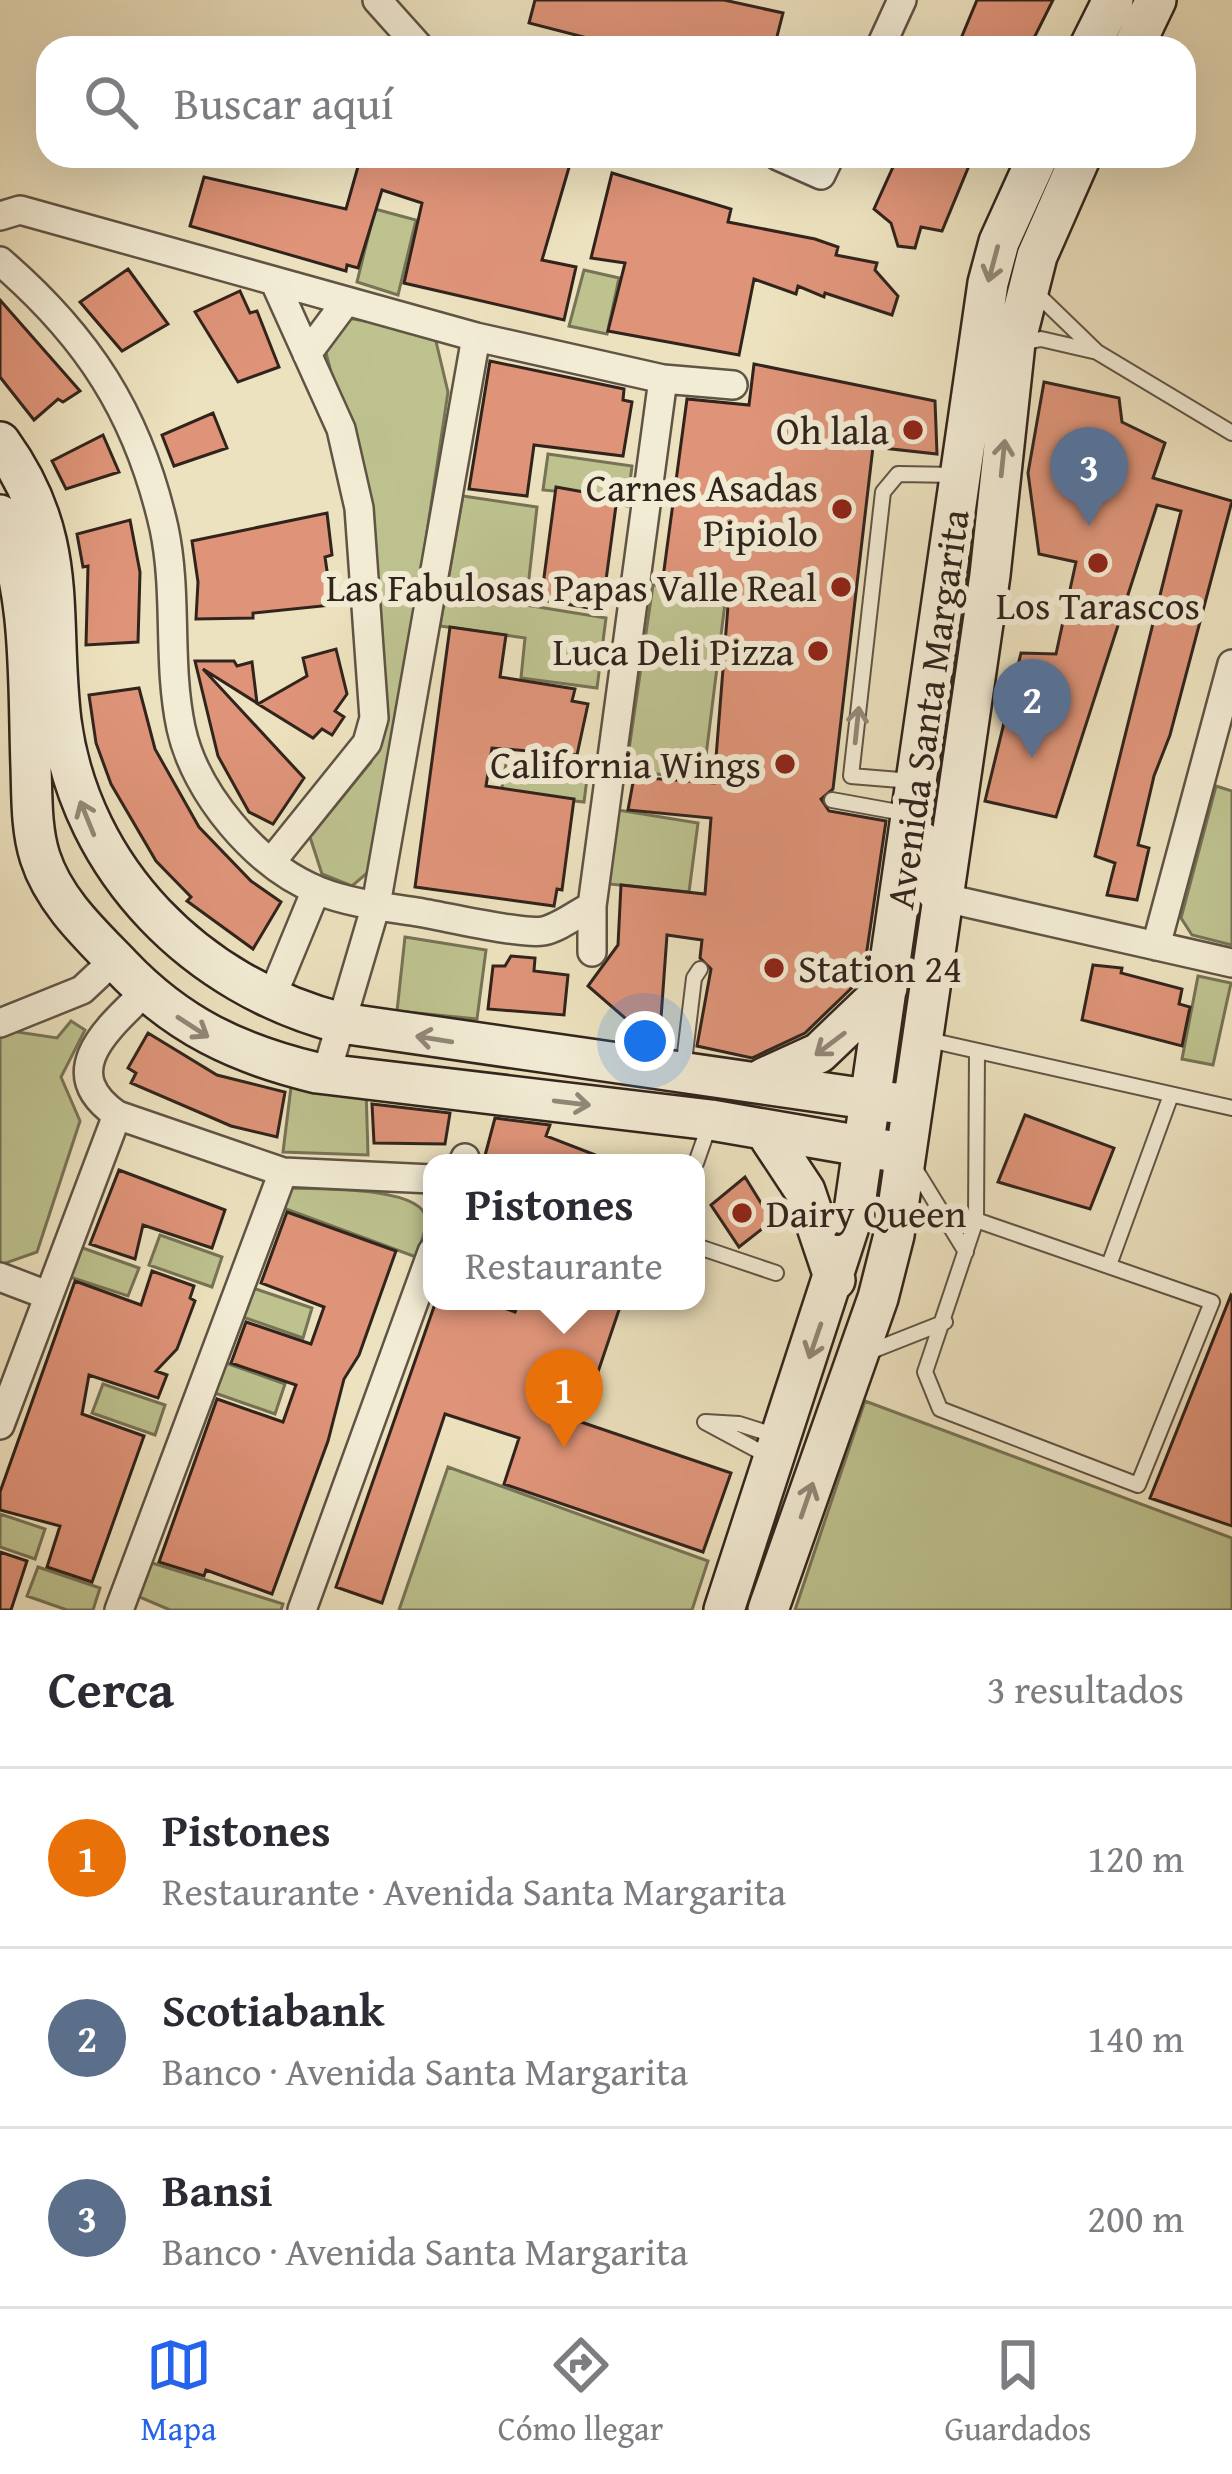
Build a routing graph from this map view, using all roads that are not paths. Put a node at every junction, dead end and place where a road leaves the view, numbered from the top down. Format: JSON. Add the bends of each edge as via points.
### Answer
{"nodes":[{"id":1,"x":377,"y":0,"type":"edge"},
{"id":2,"x":902,"y":0,"type":"edge"},
{"id":3,"x":1112,"y":0,"type":"edge"},
{"id":4,"x":1156,"y":0,"type":"edge"},
{"id":5,"x":408,"y":36,"type":"edge"},
{"id":6,"x":886,"y":36,"type":"edge"},
{"id":7,"x":1096,"y":36,"type":"edge"},
{"id":8,"x":1139,"y":36,"type":"edge"},
{"id":9,"x":1033,"y":168,"type":"edge"},
{"id":10,"x":1075,"y":168,"type":"edge"},
{"id":11,"x":0,"y":216,"type":"edge"},
{"id":12,"x":0,"y":260,"type":"edge"},
{"id":13,"x":276,"y":285,"type":"junction"},
{"id":14,"x":1030,"y":286,"type":"junction"},
{"id":15,"x":345,"y":303,"type":"junction"},
{"id":16,"x":476,"y":337,"type":"junction"},
{"id":17,"x":1016,"y":343,"type":"junction"},
{"id":18,"x":1096,"y":352,"type":"junction"},
{"id":19,"x":308,"y":354,"type":"junction"},
{"id":20,"x":663,"y":379,"type":"junction"},
{"id":21,"x":733,"y":385,"type":"dead end"},
{"id":22,"x":1232,"y":433,"type":"edge"},
{"id":23,"x":0,"y":442,"type":"edge"},
{"id":24,"x":962,"y":465,"type":"junction"},
{"id":25,"x":0,"y":514,"type":"edge"},
{"id":26,"x":990,"y":574,"type":"junction"},
{"id":27,"x":946,"y":578,"type":"junction"},
{"id":28,"x":1232,"y":664,"type":"edge"},
{"id":29,"x":971,"y":698,"type":"junction"},
{"id":30,"x":915,"y":798,"type":"junction"},
{"id":31,"x":832,"y":800,"type":"dead end"},
{"id":32,"x":272,"y":861,"type":"junction"},
{"id":33,"x":125,"y":880,"type":"junction"},
{"id":34,"x":316,"y":890,"type":"junction"},
{"id":35,"x":944,"y":897,"type":"junction"},
{"id":36,"x":376,"y":905,"type":"junction"},
{"id":37,"x":592,"y":906,"type":"junction"},
{"id":38,"x":71,"y":913,"type":"junction"},
{"id":39,"x":1156,"y":946,"type":"junction"},
{"id":40,"x":592,"y":952,"type":"dead end"},
{"id":41,"x":114,"y":959,"type":"junction"},
{"id":42,"x":1232,"y":963,"type":"edge"},
{"id":43,"x":700,"y":969,"type":"dead end"},
{"id":44,"x":887,"y":988,"type":"junction"},
{"id":45,"x":145,"y":992,"type":"junction"},
{"id":46,"x":271,"y":1000,"type":"junction"},
{"id":47,"x":4,"y":1016,"type":"edge"},
{"id":48,"x":353,"y":1025,"type":"junction"},
{"id":49,"x":924,"y":1039,"type":"junction"},
{"id":50,"x":977,"y":1051,"type":"junction"},
{"id":51,"x":683,"y":1070,"type":"junction"},
{"id":52,"x":342,"y":1076,"type":"junction"},
{"id":53,"x":758,"y":1079,"type":"junction"},
{"id":54,"x":814,"y":1088,"type":"junction"},
{"id":55,"x":1171,"y":1094,"type":"junction"},
{"id":56,"x":872,"y":1098,"type":"junction"},
{"id":57,"x":914,"y":1107,"type":"junction"},
{"id":58,"x":1232,"y":1108,"type":"edge"},
{"id":59,"x":117,"y":1115,"type":"junction"},
{"id":60,"x":711,"y":1120,"type":"junction"},
{"id":61,"x":764,"y":1129,"type":"junction"},
{"id":62,"x":805,"y":1135,"type":"junction"},
{"id":63,"x":865,"y":1147,"type":"junction"},
{"id":64,"x":699,"y":1154,"type":"edge"},
{"id":65,"x":906,"y":1154,"type":"junction"},
{"id":66,"x":283,"y":1172,"type":"junction"},
{"id":67,"x":423,"y":1179,"type":"edge"},
{"id":68,"x":976,"y":1220,"type":"junction"},
{"id":69,"x":705,"y":1249,"type":"edge"},
{"id":70,"x":966,"y":1252,"type":"junction"},
{"id":71,"x":1109,"y":1264,"type":"junction"},
{"id":72,"x":776,"y":1273,"type":"dead end"},
{"id":73,"x":0,"y":1277,"type":"edge"},
{"id":74,"x":423,"y":1277,"type":"edge"},
{"id":75,"x":835,"y":1280,"type":"junction"},
{"id":76,"x":47,"y":1295,"type":"junction"},
{"id":77,"x":945,"y":1322,"type":"junction"},
{"id":78,"x":858,"y":1356,"type":"junction"},
{"id":79,"x":0,"y":1425,"type":"edge"},
{"id":80,"x":119,"y":1610,"type":"edge"},
{"id":81,"x":302,"y":1610,"type":"edge"},
{"id":82,"x":724,"y":1610,"type":"edge"},
{"id":83,"x":769,"y":1610,"type":"edge"}],
"edges":[{"from":1,"to":5,"type":"street"},
{"from":2,"to":6,"type":"street"},
{"from":3,"to":7,"type":"main road"},
{"from":4,"to":8,"type":"main road"},
{"from":9,"to":24,"type":"main road","name":"Avenida Santa Margarita","one_way":true,"via":[[988,283]]},
{"from":10,"to":14,"type":"main road","name":"Avenida Santa Margarita"},
{"from":11,"to":13,"type":"street","via":[[20,210]]},
{"from":12,"to":32,"type":"street","via":[[56,309],[116,396],[164,529],[182,730],[200,780],[231,824]]},
{"from":13,"to":15,"type":"street"},
{"from":13,"to":19,"type":"street"},
{"from":14,"to":17,"type":"main road","name":"Avenida Santa Margarita"},
{"from":14,"to":18,"type":"lane"},
{"from":15,"to":16,"type":"street"},
{"from":15,"to":19,"type":"street"},
{"from":16,"to":20,"type":"street"},
{"from":16,"to":36,"type":"street"},
{"from":17,"to":18,"type":"lane"},
{"from":26,"to":17,"type":"main road","name":"Avenida Santa Margarita","one_way":true},
{"from":18,"to":22,"type":"lane"},
{"from":19,"to":32,"type":"street","via":[[341,429],[359,508],[374,718],[367,743]]},
{"from":20,"to":21,"type":"street"},
{"from":20,"to":37,"type":"street"},
{"from":33,"to":23,"type":"main road","one_way":true,"via":[[92,833],[73,781],[46,531]]},
{"from":24,"to":26,"type":"main road","via":[[972,482],[966,566]]},
{"from":24,"to":27,"type":"main road","name":"Avenida Santa Margarita"},
{"from":30,"to":24,"type":"lane","one_way":true,"via":[[851,776],[883,492],[898,474]]},
{"from":25,"to":38,"type":"main road","via":[[14,546],[24,616],[40,856]]},
{"from":26,"to":29,"type":"main road","name":"Avenida Santa Margarita"},
{"from":27,"to":29,"type":"main road","via":[[970,594],[963,663]]},
{"from":27,"to":30,"type":"main road","name":"Avenida Santa Margarita"},
{"from":28,"to":39,"type":"street"},
{"from":29,"to":35,"type":"main road","name":"Avenida Santa Margarita"},
{"from":30,"to":31,"type":"lane"},
{"from":30,"to":35,"type":"street","via":[[925,891]]},
{"from":30,"to":44,"type":"main road","name":"Avenida Santa Margarita"},
{"from":32,"to":34,"type":"street"},
{"from":33,"to":38,"type":"main road","via":[[95,885]]},
{"from":33,"to":46,"type":"main road","via":[[188,948]]},
{"from":34,"to":36,"type":"street"},
{"from":34,"to":46,"type":"street"},
{"from":35,"to":39,"type":"street"},
{"from":35,"to":49,"type":"main road","name":"Avenida Santa Margarita"},
{"from":36,"to":37,"type":"street","via":[[542,931]]},
{"from":36,"to":48,"type":"street"},
{"from":37,"to":40,"type":"street"},
{"from":38,"to":41,"type":"main road"},
{"from":39,"to":42,"type":"street"},
{"from":41,"to":45,"type":"main road"},
{"from":41,"to":47,"type":"street","via":[[82,990]]},
{"from":43,"to":51,"type":"lane"},
{"from":44,"to":53,"type":"main road","one_way":true,"via":[[819,1053]]},
{"from":44,"to":56,"type":"main road","name":"Avenida Santa Margarita"},
{"from":45,"to":52,"type":"main road","one_way":true,"via":[[223,1046]]},
{"from":45,"to":59,"type":"street","via":[[87,1065],[97,1101]]},
{"from":46,"to":48,"type":"main road"},
{"from":51,"to":48,"type":"main road","one_way":true},
{"from":48,"to":52,"type":"main road"},
{"from":49,"to":50,"type":"lane"},
{"from":49,"to":57,"type":"main road","name":"Avenida Santa Margarita"},
{"from":50,"to":55,"type":"lane"},
{"from":50,"to":68,"type":"lane"},
{"from":51,"to":53,"type":"main road"},
{"from":52,"to":60,"type":"main road","one_way":true},
{"from":53,"to":54,"type":"main road"},
{"from":54,"to":56,"type":"main road"},
{"from":54,"to":62,"type":"main road","via":[[818,1114]]},
{"from":55,"to":58,"type":"lane"},
{"from":55,"to":71,"type":"lane"},
{"from":56,"to":57,"type":"main road"},
{"from":56,"to":63,"type":"main road","name":"Avenida Santa Margarita"},
{"from":57,"to":65,"type":"main road","name":"Avenida Santa Margarita"},
{"from":59,"to":66,"type":"street"},
{"from":59,"to":76,"type":"street"},
{"from":60,"to":61,"type":"main road"},
{"from":60,"to":64,"type":"lane"},
{"from":61,"to":62,"type":"main road"},
{"from":61,"to":75,"type":"main road","via":[[806,1191]]},
{"from":62,"to":63,"type":"main road"},
{"from":63,"to":65,"type":"main road"},
{"from":63,"to":75,"type":"main road","name":"Avenida Santa Margarita"},
{"from":65,"to":70,"type":"lane"},
{"from":65,"to":78,"type":"main road","name":"Avenida Santa Margarita","via":[[894,1235]]},
{"from":66,"to":67,"type":"street"},
{"from":66,"to":80,"type":"street"},
{"from":68,"to":70,"type":"lane"},
{"from":68,"to":71,"type":"lane"},
{"from":69,"to":72,"type":"lane"},
{"from":70,"to":77,"type":"lane"},
{"from":71,"to":77,"type":"lane","via":[[1212,1302],[1138,1485],[940,1409],[926,1372]]},
{"from":73,"to":76,"type":"street"},
{"from":74,"to":81,"type":"street"},
{"from":75,"to":82,"type":"main road","name":"Avenida Santa Margarita","one_way":true},
{"from":76,"to":79,"type":"street"},
{"from":77,"to":78,"type":"lane"},
{"from":83,"to":78,"type":"main road","name":"Avenida Santa Margarita","one_way":true}]}
